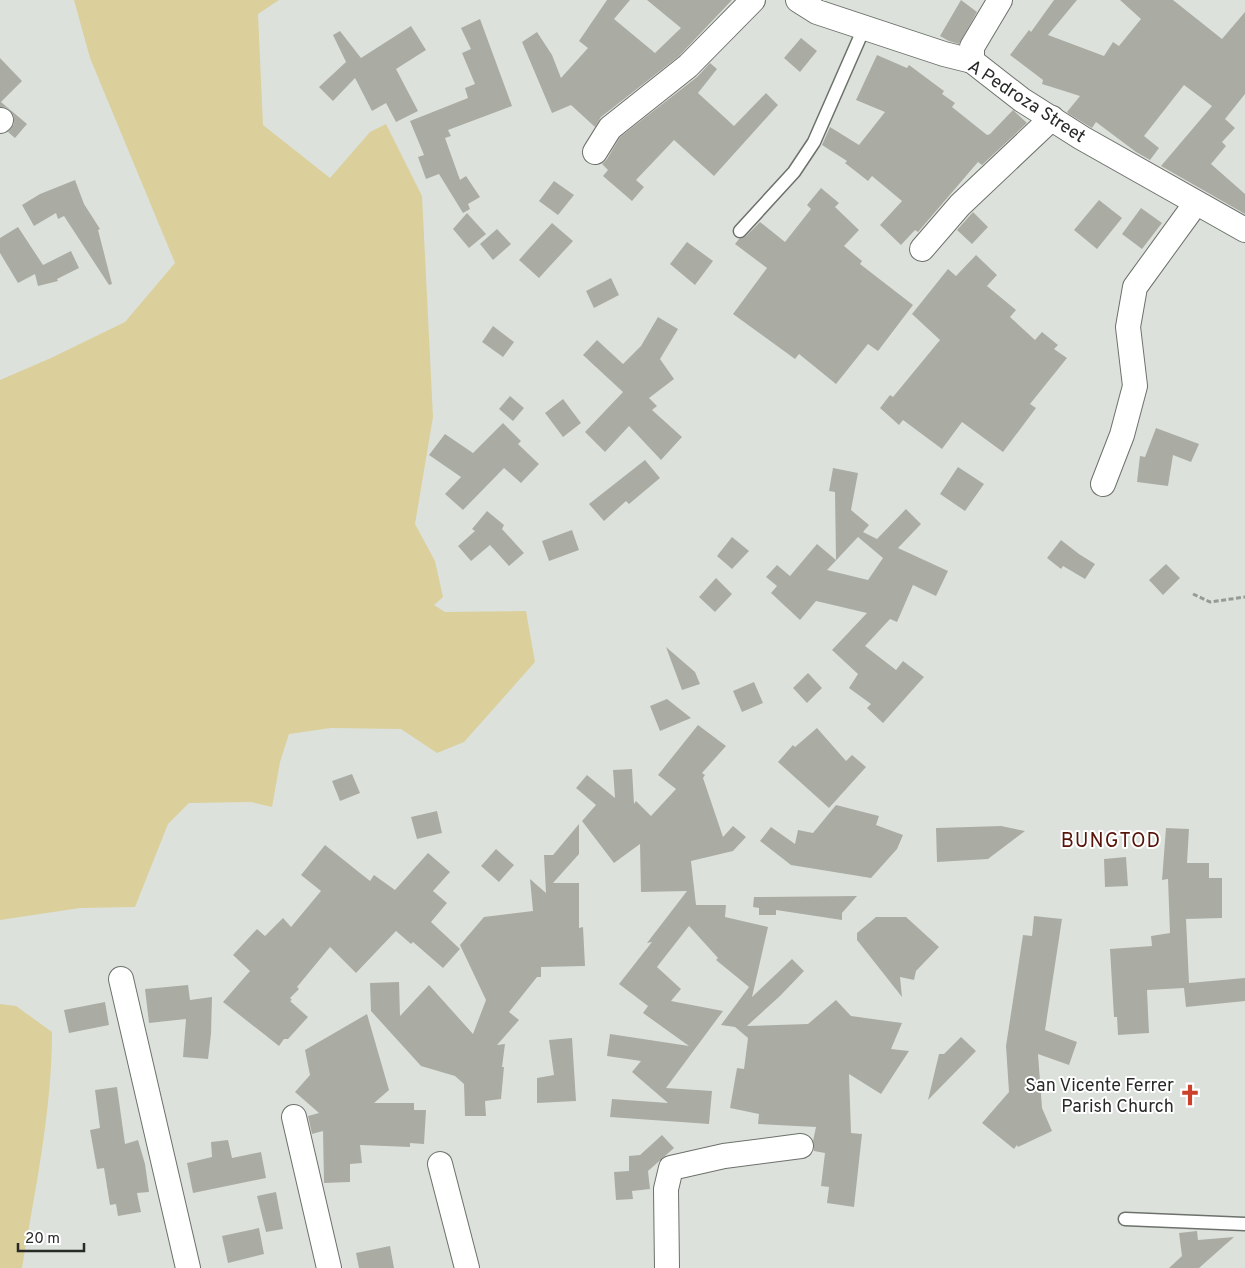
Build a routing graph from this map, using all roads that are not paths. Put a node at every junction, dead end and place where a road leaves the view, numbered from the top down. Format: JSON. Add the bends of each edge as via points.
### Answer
{"nodes":[{"id":1,"x":753,"y":0,"type":"edge"},
{"id":2,"x":798,"y":0,"type":"edge"},
{"id":3,"x":1000,"y":0,"type":"edge"},
{"id":4,"x":864,"y":28,"type":"junction"},
{"id":5,"x":972,"y":61,"type":"junction"},
{"id":6,"x":1052,"y":118,"type":"junction"},
{"id":7,"x":595,"y":152,"type":"dead end"},
{"id":8,"x":1196,"y":203,"type":"junction"},
{"id":9,"x":1245,"y":230,"type":"edge"},
{"id":10,"x":740,"y":231,"type":"dead end"},
{"id":11,"x":922,"y":249,"type":"dead end"},
{"id":12,"x":1103,"y":484,"type":"dead end"},
{"id":13,"x":121,"y":978,"type":"dead end"},
{"id":14,"x":294,"y":1117,"type":"dead end"},
{"id":15,"x":801,"y":1146,"type":"dead end"},
{"id":16,"x":440,"y":1164,"type":"dead end"},
{"id":17,"x":1125,"y":1219,"type":"dead end"},
{"id":18,"x":1245,"y":1224,"type":"edge"},
{"id":19,"x":188,"y":1268,"type":"edge"},
{"id":20,"x":330,"y":1268,"type":"edge"},
{"id":21,"x":467,"y":1268,"type":"edge"},
{"id":22,"x":667,"y":1268,"type":"edge"}],
"edges":[{"from":1,"to":7,"type":"street","via":[[688,66],[610,128]]},
{"from":2,"to":4,"type":"street","name":"A Pedroza Street","via":[[817,12]]},
{"from":3,"to":5,"type":"street","via":[[972,47]]},
{"from":4,"to":5,"type":"street","name":"A Pedroza Street"},
{"from":4,"to":10,"type":"lane","via":[[814,142],[794,172]]},
{"from":5,"to":6,"type":"street","name":"A Pedroza Street","via":[[1022,100]]},
{"from":6,"to":8,"type":"street","name":"A Pedroza Street"},
{"from":6,"to":11,"type":"street","via":[[960,205]]},
{"from":8,"to":9,"type":"street","name":"A Pedroza Street"},
{"from":8,"to":12,"type":"street","via":[[1135,287],[1128,327],[1135,386],[1122,435]]},
{"from":13,"to":19,"type":"street"},
{"from":14,"to":20,"type":"street"},
{"from":15,"to":22,"type":"street","via":[[724,1156],[671,1168],[666,1189]]},
{"from":16,"to":21,"type":"street"},
{"from":17,"to":18,"type":"lane"}]}
